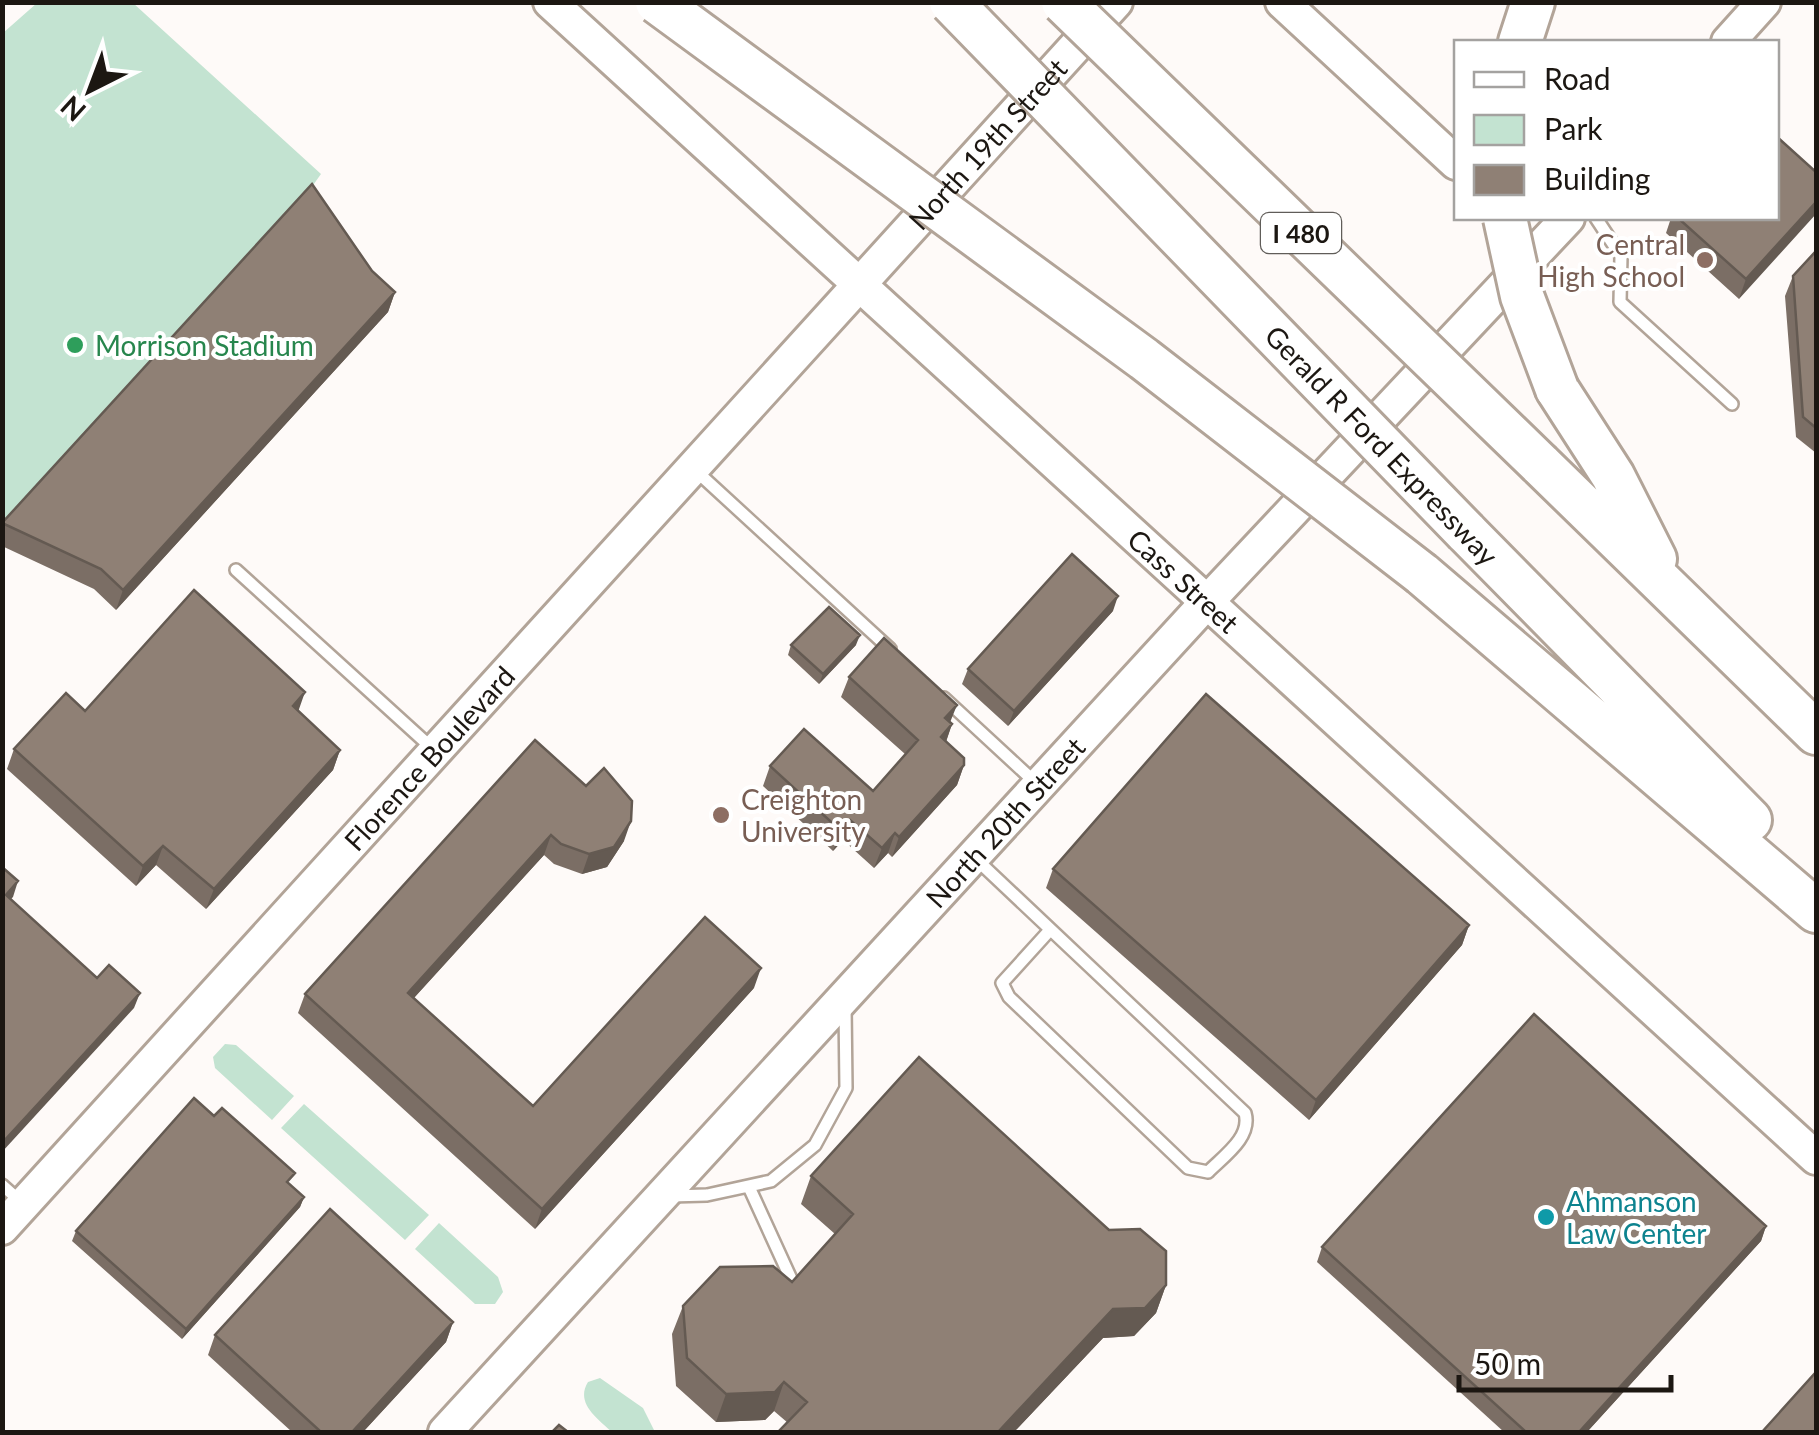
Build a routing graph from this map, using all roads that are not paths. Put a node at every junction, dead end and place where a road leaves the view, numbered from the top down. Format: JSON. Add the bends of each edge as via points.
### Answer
{"nodes":[{"id":1,"x":550,"y":2,"type":"edge"},
{"id":2,"x":656,"y":2,"type":"edge"},
{"id":3,"x":950,"y":2,"type":"edge"},
{"id":4,"x":1063,"y":2,"type":"edge"},
{"id":5,"x":1116,"y":2,"type":"edge"},
{"id":6,"x":1282,"y":2,"type":"edge"},
{"id":7,"x":1533,"y":2,"type":"edge"},
{"id":8,"x":1764,"y":2,"type":"edge"},
{"id":9,"x":1521,"y":40,"type":"edge"},
{"id":10,"x":1730,"y":40,"type":"edge"},
{"id":11,"x":1454,"y":161,"type":"edge"},
{"id":12,"x":1506,"y":220,"type":"edge"},
{"id":13,"x":1518,"y":220,"type":"edge"},
{"id":14,"x":1566,"y":220,"type":"edge"},
{"id":15,"x":1597,"y":220,"type":"edge"},
{"id":16,"x":1544,"y":244,"type":"junction"},
{"id":17,"x":858,"y":287,"type":"junction"},
{"id":18,"x":1732,"y":404,"type":"dead end"},
{"id":19,"x":694,"y":469,"type":"junction"},
{"id":20,"x":236,"y":570,"type":"dead end"},
{"id":21,"x":1671,"y":590,"type":"junction"},
{"id":22,"x":1206,"y":602,"type":"junction"},
{"id":23,"x":905,"y":662,"type":"edge"},
{"id":24,"x":931,"y":687,"type":"edge"},
{"id":25,"x":1816,"y":733,"type":"edge"},
{"id":26,"x":436,"y":752,"type":"junction"},
{"id":27,"x":1039,"y":786,"type":"junction"},
{"id":28,"x":974,"y":856,"type":"junction"},
{"id":29,"x":1816,"y":885,"type":"edge"},
{"id":30,"x":1816,"y":911,"type":"edge"},
{"id":31,"x":1050,"y":930,"type":"junction"},
{"id":32,"x":844,"y":994,"type":"junction"},
{"id":33,"x":1816,"y":1158,"type":"edge"},
{"id":34,"x":749,"y":1187,"type":"junction"},
{"id":35,"x":661,"y":1196,"type":"junction"},
{"id":36,"x":10,"y":1206,"type":"edge"},
{"id":37,"x":798,"y":1292,"type":"edge"},
{"id":38,"x":445,"y":1432,"type":"edge"}],
"edges":[{"from":1,"to":17,"type":"main road","name":"Cass Street"},
{"from":2,"to":30,"type":"highway","bridge":true,"via":[[1144,359],[1422,574]]},
{"from":3,"to":29,"type":"highway","name":"Gerald R Ford Expressway","bridge":true},
{"from":4,"to":21,"type":"highway","number":"I 480","bridge":true},
{"from":5,"to":17,"type":"main road","name":"North 19th Street"},
{"from":6,"to":11,"type":"main road"},
{"from":7,"to":9,"type":"highway"},
{"from":8,"to":10,"type":"main road"},
{"from":12,"to":21,"type":"highway","bridge":true,"via":[[1535,338]]},
{"from":13,"to":16,"type":"main road"},
{"from":14,"to":16,"type":"main road","name":"North 20th Street"},
{"from":15,"to":18,"type":"lane","via":[[1621,256],[1620,302]]},
{"from":16,"to":22,"type":"main road","name":"North 20th Street"},
{"from":17,"to":19,"type":"main road","name":"Florence Boulevard"},
{"from":17,"to":22,"type":"main road","name":"Cass Street"},
{"from":19,"to":23,"type":"lane"},
{"from":19,"to":26,"type":"main road","name":"Florence Boulevard"},
{"from":20,"to":26,"type":"lane"},
{"from":21,"to":25,"type":"highway","number":"I 480"},
{"from":22,"to":27,"type":"main road","name":"North 20th Street"},
{"from":22,"to":33,"type":"main road","name":"Cass Street"},
{"from":24,"to":27,"type":"lane"},
{"from":26,"to":36,"type":"main road","name":"Florence Boulevard"},
{"from":27,"to":28,"type":"main road","name":"North 20th Street"},
{"from":28,"to":31,"type":"lane"},
{"from":28,"to":32,"type":"main road","name":"North 20th Street"},
{"from":31,"to":31,"type":"lane","via":[[1245,1112],[1244,1135],[1208,1172],[1188,1168],[1009,997],[1002,983],[1009,971]]},
{"from":32,"to":34,"type":"lane","via":[[849,1068],[834,1115],[791,1166]]},
{"from":32,"to":35,"type":"main road","name":"North 20th Street"},
{"from":34,"to":35,"type":"lane"},
{"from":34,"to":37,"type":"lane"},
{"from":35,"to":38,"type":"main road","name":"North 20th Street"}]}
